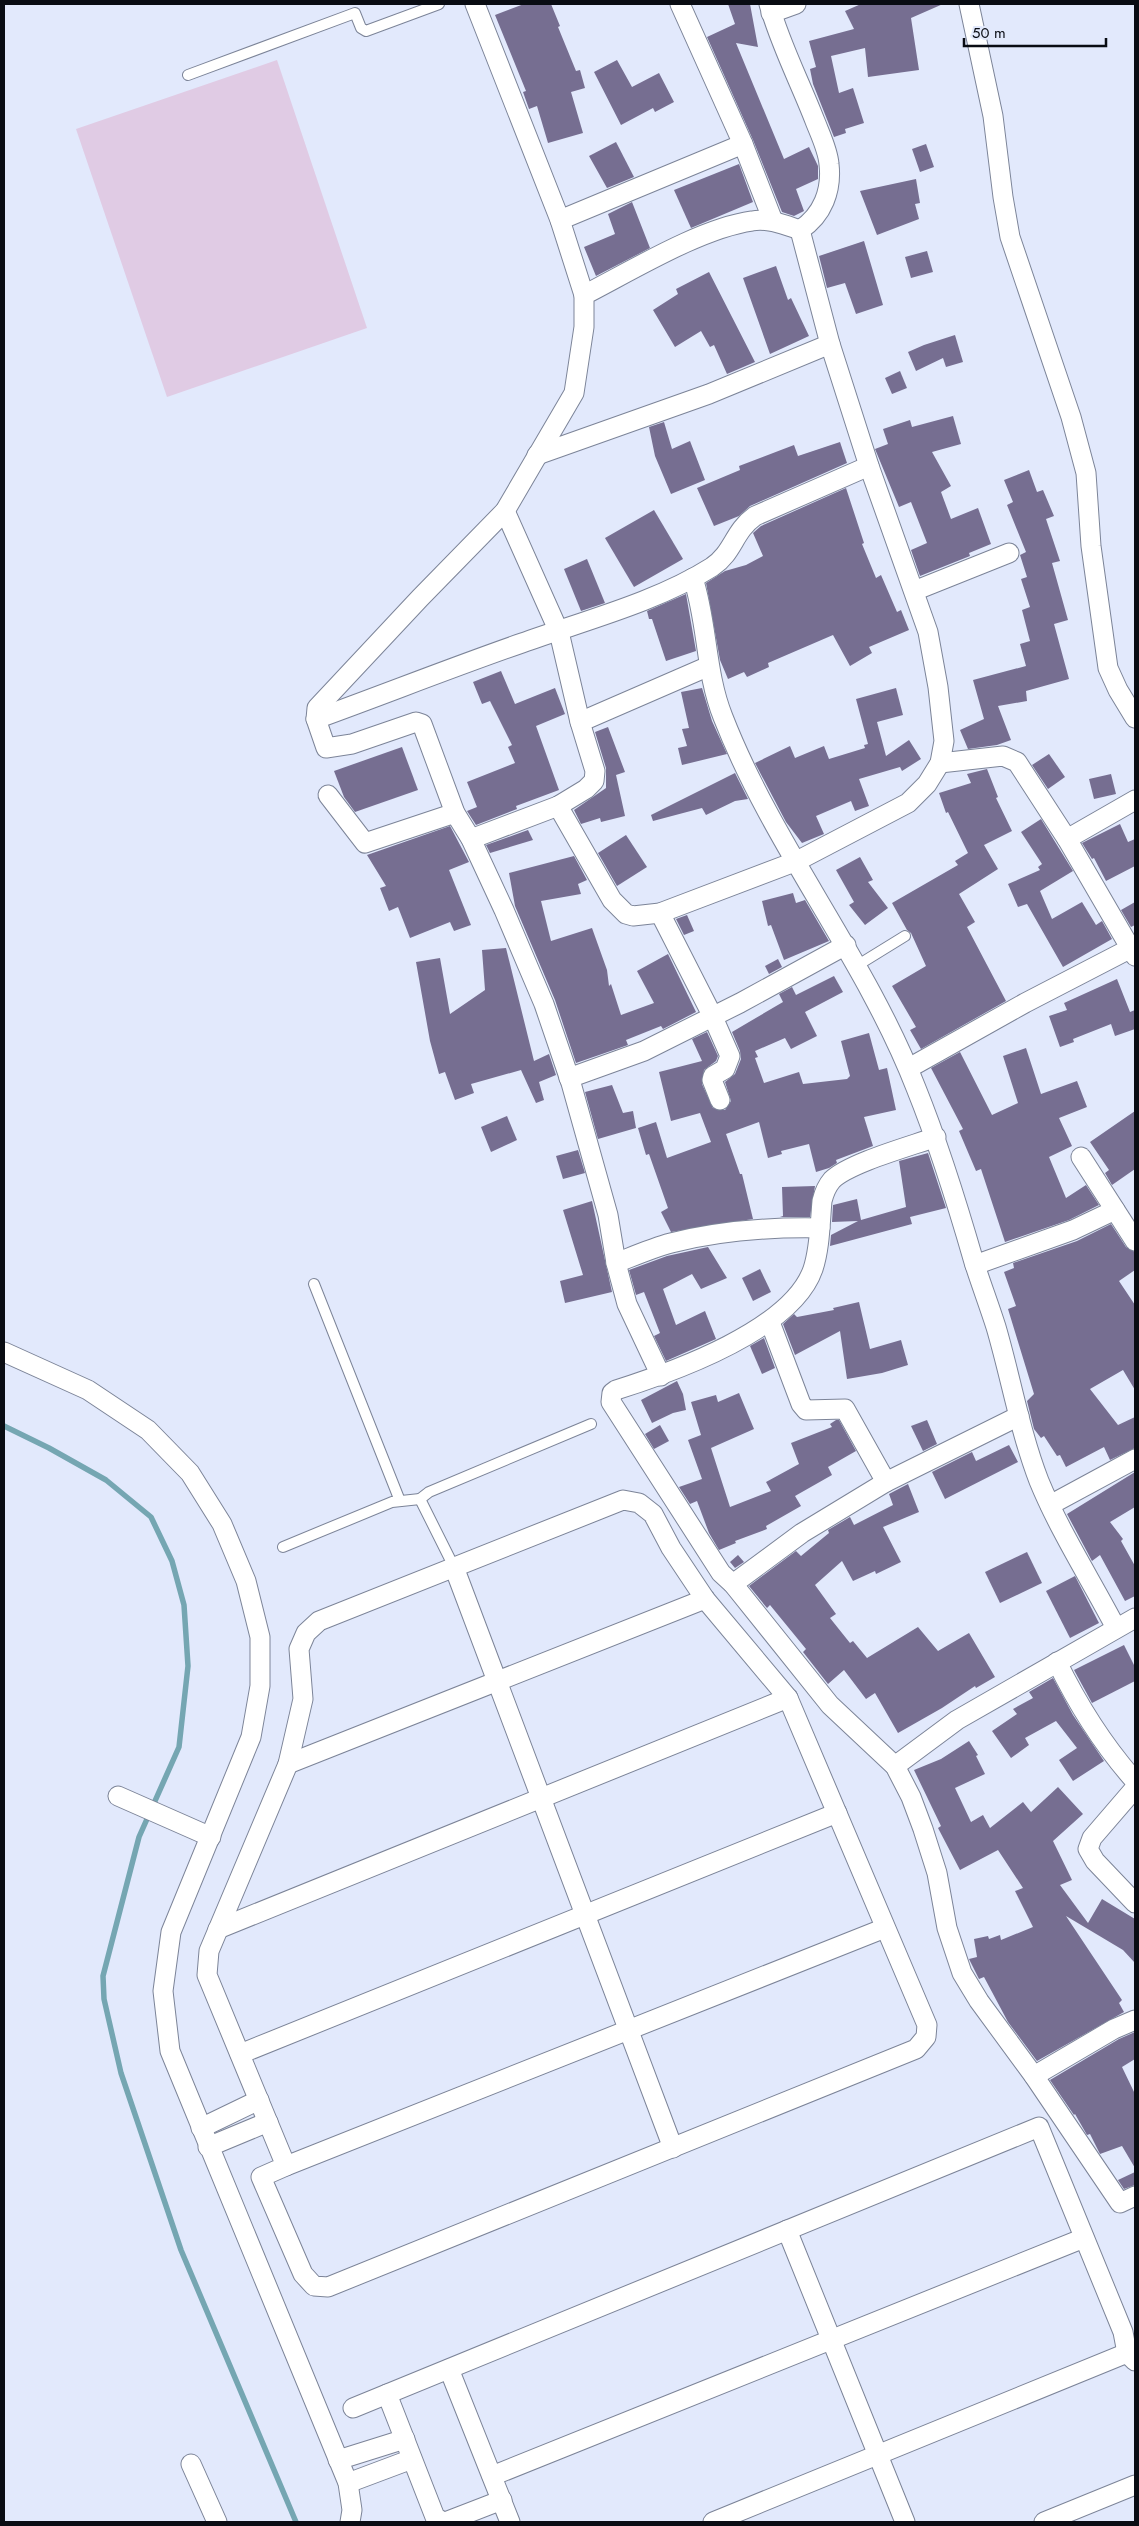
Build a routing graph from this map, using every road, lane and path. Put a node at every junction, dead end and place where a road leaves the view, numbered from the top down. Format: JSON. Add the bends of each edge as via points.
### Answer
{"nodes":[{"id":1,"x":439,"y":4,"type":"edge"},
{"id":2,"x":475,"y":4,"type":"edge"},
{"id":3,"x":680,"y":4,"type":"edge"},
{"id":4,"x":796,"y":4,"type":"edge"},
{"id":5,"x":969,"y":4,"type":"edge"},
{"id":6,"x":770,"y":8,"type":"edge"},
{"id":7,"x":354,"y":9,"type":"edge"},
{"id":8,"x":188,"y":75,"type":"dead end"},
{"id":9,"x":743,"y":144,"type":"junction"},
{"id":10,"x":560,"y":220,"type":"junction"},
{"id":11,"x":773,"y":221,"type":"junction"},
{"id":12,"x":800,"y":230,"type":"junction"},
{"id":13,"x":584,"y":294,"type":"junction"},
{"id":14,"x":830,"y":344,"type":"junction"},
{"id":15,"x":537,"y":455,"type":"junction"},
{"id":16,"x":869,"y":466,"type":"junction"},
{"id":17,"x":506,"y":511,"type":"junction"},
{"id":18,"x":1009,"y":553,"type":"dead end"},
{"id":19,"x":693,"y":578,"type":"junction"},
{"id":20,"x":914,"y":591,"type":"junction"},
{"id":21,"x":559,"y":632,"type":"junction"},
{"id":22,"x":709,"y":666,"type":"junction"},
{"id":23,"x":1135,"y":718,"type":"edge"},
{"id":24,"x":316,"y":719,"type":"junction"},
{"id":25,"x":580,"y":722,"type":"junction"},
{"id":26,"x":940,"y":763,"type":"junction"},
{"id":27,"x":328,"y":795,"type":"dead end"},
{"id":28,"x":1135,"y":800,"type":"edge"},
{"id":29,"x":558,"y":806,"type":"junction"},
{"id":30,"x":455,"y":813,"type":"junction"},
{"id":31,"x":471,"y":839,"type":"junction"},
{"id":32,"x":1067,"y":839,"type":"junction"},
{"id":33,"x":797,"y":861,"type":"junction"},
{"id":34,"x":660,"y":913,"type":"junction"},
{"id":35,"x":905,"y":936,"type":"dead end"},
{"id":36,"x":846,"y":945,"type":"junction"},
{"id":37,"x":1134,"y":950,"type":"edge"},
{"id":38,"x":858,"y":965,"type":"junction"},
{"id":39,"x":712,"y":1015,"type":"junction"},
{"id":40,"x":908,"y":1068,"type":"junction"},
{"id":41,"x":569,"y":1078,"type":"junction"},
{"id":42,"x":720,"y":1100,"type":"dead end"},
{"id":43,"x":936,"y":1137,"type":"junction"},
{"id":44,"x":1081,"y":1156,"type":"dead end"},
{"id":45,"x":1115,"y":1210,"type":"junction"},
{"id":46,"x":820,"y":1228,"type":"junction"},
{"id":47,"x":1135,"y":1241,"type":"edge"},
{"id":48,"x":616,"y":1263,"type":"junction"},
{"id":49,"x":975,"y":1265,"type":"junction"},
{"id":50,"x":314,"y":1284,"type":"dead end"},
{"id":51,"x":770,"y":1322,"type":"junction"},
{"id":52,"x":4,"y":1352,"type":"edge"},
{"id":53,"x":660,"y":1376,"type":"junction"},
{"id":54,"x":1019,"y":1416,"type":"junction"},
{"id":55,"x":591,"y":1424,"type":"dead end"},
{"id":56,"x":1135,"y":1459,"type":"edge"},
{"id":57,"x":886,"y":1482,"type":"junction"},
{"id":58,"x":420,"y":1498,"type":"junction"},
{"id":59,"x":400,"y":1501,"type":"junction"},
{"id":60,"x":1050,"y":1504,"type":"junction"},
{"id":61,"x":283,"y":1546,"type":"dead end"},
{"id":62,"x":454,"y":1567,"type":"junction"},
{"id":63,"x":733,"y":1584,"type":"junction"},
{"id":64,"x":706,"y":1599,"type":"junction"},
{"id":65,"x":1135,"y":1618,"type":"edge"},
{"id":66,"x":1116,"y":1628,"type":"junction"},
{"id":67,"x":1056,"y":1662,"type":"junction"},
{"id":68,"x":497,"y":1682,"type":"junction"},
{"id":69,"x":788,"y":1698,"type":"junction"},
{"id":70,"x":288,"y":1764,"type":"junction"},
{"id":71,"x":894,"y":1766,"type":"junction"},
{"id":72,"x":1135,"y":1781,"type":"edge"},
{"id":73,"x":1135,"y":1788,"type":"edge"},
{"id":74,"x":118,"y":1796,"type":"dead end"},
{"id":75,"x":541,"y":1798,"type":"junction"},
{"id":76,"x":837,"y":1813,"type":"junction"},
{"id":77,"x":211,"y":1837,"type":"junction"},
{"id":78,"x":1135,"y":1903,"type":"edge"},
{"id":79,"x":585,"y":1914,"type":"junction"},
{"id":80,"x":885,"y":1928,"type":"junction"},
{"id":81,"x":218,"y":1929,"type":"junction"},
{"id":82,"x":1135,"y":2020,"type":"edge"},
{"id":83,"x":628,"y":2030,"type":"junction"},
{"id":84,"x":240,"y":2054,"type":"junction"},
{"id":85,"x":1034,"y":2076,"type":"junction"},
{"id":86,"x":259,"y":2100,"type":"junction"},
{"id":87,"x":268,"y":2122,"type":"junction"},
{"id":88,"x":200,"y":2128,"type":"junction"},
{"id":89,"x":208,"y":2147,"type":"junction"},
{"id":90,"x":673,"y":2148,"type":"junction"},
{"id":91,"x":286,"y":2166,"type":"junction"},
{"id":92,"x":1135,"y":2196,"type":"edge"},
{"id":93,"x":787,"y":2230,"type":"junction"},
{"id":94,"x":1084,"y":2238,"type":"junction"},
{"id":95,"x":831,"y":2340,"type":"junction"},
{"id":96,"x":1131,"y":2357,"type":"edge"},
{"id":97,"x":449,"y":2369,"type":"junction"},
{"id":98,"x":387,"y":2394,"type":"junction"},
{"id":99,"x":353,"y":2408,"type":"dead end"},
{"id":100,"x":405,"y":2439,"type":"junction"},
{"id":101,"x":878,"y":2455,"type":"junction"},
{"id":102,"x":412,"y":2459,"type":"junction"},
{"id":103,"x":338,"y":2460,"type":"junction"},
{"id":104,"x":191,"y":2464,"type":"dead end"},
{"id":105,"x":492,"y":2476,"type":"junction"},
{"id":106,"x":348,"y":2483,"type":"junction"},
{"id":107,"x":1135,"y":2485,"type":"edge"},
{"id":108,"x":502,"y":2500,"type":"junction"},
{"id":109,"x":216,"y":2522,"type":"edge"},
{"id":110,"x":350,"y":2522,"type":"edge"},
{"id":111,"x":444,"y":2522,"type":"edge"},
{"id":112,"x":510,"y":2522,"type":"edge"},
{"id":113,"x":713,"y":2522,"type":"edge"},
{"id":114,"x":906,"y":2522,"type":"edge"},
{"id":115,"x":1044,"y":2522,"type":"edge"}],
"edges":[{"from":1,"to":7,"type":"lane","via":[[366,31],[361,28]]},
{"from":2,"to":10,"type":"street"},
{"from":3,"to":9,"type":"street"},
{"from":4,"to":6,"type":"street"},
{"from":5,"to":23,"type":"street","via":[[993,116],[1010,237],[1071,418],[1086,473],[1091,546],[1108,668]]},
{"from":6,"to":12,"type":"street","via":[[829,161],[828,187],[823,205],[812,222]]},
{"from":7,"to":8,"type":"lane"},
{"from":9,"to":10,"type":"street"},
{"from":9,"to":11,"type":"street"},
{"from":10,"to":13,"type":"street"},
{"from":11,"to":12,"type":"street"},
{"from":11,"to":13,"type":"street","via":[[753,220],[708,233]]},
{"from":12,"to":14,"type":"street"},
{"from":13,"to":15,"type":"street","via":[[584,327],[574,393]]},
{"from":14,"to":15,"type":"street","via":[[709,394]]},
{"from":14,"to":16,"type":"street"},
{"from":15,"to":17,"type":"street"},
{"from":16,"to":19,"type":"street","via":[[755,516],[743,525],[729,551],[714,566]]},
{"from":16,"to":20,"type":"street"},
{"from":17,"to":21,"type":"street"},
{"from":17,"to":24,"type":"street","via":[[318,708]]},
{"from":18,"to":20,"type":"street"},
{"from":19,"to":21,"type":"street"},
{"from":19,"to":22,"type":"street","via":[[704,615]]},
{"from":20,"to":26,"type":"street","via":[[928,632],[938,687],[944,741]]},
{"from":21,"to":24,"type":"street"},
{"from":21,"to":25,"type":"street"},
{"from":22,"to":25,"type":"street"},
{"from":22,"to":33,"type":"street","via":[[723,717],[772,822]]},
{"from":24,"to":30,"type":"street","via":[[326,748],[352,744],[420,722]]},
{"from":25,"to":29,"type":"street","via":[[595,771],[594,781]]},
{"from":26,"to":32,"type":"street","via":[[1010,757],[1022,768]]},
{"from":26,"to":33,"type":"street","via":[[927,784],[908,803]]},
{"from":27,"to":30,"type":"street","via":[[365,842]]},
{"from":28,"to":32,"type":"street"},
{"from":29,"to":31,"type":"street"},
{"from":29,"to":34,"type":"street","via":[[618,908],[634,916]]},
{"from":30,"to":31,"type":"street"},
{"from":31,"to":41,"type":"street","via":[[522,949]]},
{"from":32,"to":37,"type":"street"},
{"from":33,"to":34,"type":"street"},
{"from":33,"to":36,"type":"street"},
{"from":34,"to":39,"type":"street"},
{"from":35,"to":38,"type":"lane"},
{"from":36,"to":38,"type":"street"},
{"from":36,"to":39,"type":"street"},
{"from":37,"to":40,"type":"street","via":[[1025,1003]]},
{"from":38,"to":40,"type":"street"},
{"from":39,"to":41,"type":"street","via":[[644,1051]]},
{"from":39,"to":42,"type":"street","via":[[730,1056],[725,1069],[712,1080]]},
{"from":40,"to":43,"type":"street"},
{"from":41,"to":48,"type":"street","via":[[608,1215]]},
{"from":43,"to":46,"type":"street","via":[[846,1170],[833,1179],[825,1190]]},
{"from":43,"to":49,"type":"street"},
{"from":44,"to":45,"type":"street"},
{"from":45,"to":47,"type":"street"},
{"from":45,"to":49,"type":"street","via":[[1073,1230]]},
{"from":46,"to":48,"type":"street","via":[[778,1227],[713,1235],[670,1243]]},
{"from":46,"to":51,"type":"street","via":[[813,1269],[804,1287]]},
{"from":48,"to":53,"type":"street","via":[[627,1304]]},
{"from":49,"to":54,"type":"street","via":[[995,1324]]},
{"from":50,"to":59,"type":"lane"},
{"from":51,"to":53,"type":"street"},
{"from":51,"to":57,"type":"street","via":[[801,1404],[806,1410],[845,1409]]},
{"from":52,"to":77,"type":"street","via":[[88,1390],[148,1430],[190,1473],[222,1524],[246,1581],[260,1637],[260,1686],[251,1737]]},
{"from":53,"to":63,"type":"street","via":[[616,1390],[612,1393],[611,1402],[710,1558]]},
{"from":54,"to":57,"type":"street"},
{"from":54,"to":60,"type":"street"},
{"from":55,"to":58,"type":"lane"},
{"from":56,"to":60,"type":"street"},
{"from":57,"to":63,"type":"street","via":[[802,1533]]},
{"from":58,"to":59,"type":"lane"},
{"from":58,"to":62,"type":"lane"},
{"from":59,"to":61,"type":"lane"},
{"from":60,"to":66,"type":"street"},
{"from":62,"to":64,"type":"street","via":[[623,1500],[639,1503],[653,1514],[671,1548]]},
{"from":62,"to":68,"type":"street"},
{"from":62,"to":70,"type":"street","via":[[319,1621],[306,1633],[299,1650],[303,1699]]},
{"from":63,"to":71,"type":"street","via":[[830,1705]]},
{"from":64,"to":68,"type":"street"},
{"from":64,"to":69,"type":"street"},
{"from":65,"to":66,"type":"street"},
{"from":66,"to":67,"type":"street"},
{"from":67,"to":71,"type":"street","via":[[957,1720]]},
{"from":67,"to":72,"type":"street","via":[[1077,1702]]},
{"from":68,"to":70,"type":"street"},
{"from":68,"to":75,"type":"street"},
{"from":69,"to":75,"type":"street"},
{"from":69,"to":76,"type":"street"},
{"from":70,"to":81,"type":"street"},
{"from":71,"to":85,"type":"street","via":[[923,1829],[937,1873],[947,1928],[962,1973]]},
{"from":73,"to":78,"type":"street","via":[[1092,1838],[1088,1849],[1095,1861]]},
{"from":74,"to":77,"type":"street"},
{"from":75,"to":79,"type":"street"},
{"from":75,"to":81,"type":"street"},
{"from":76,"to":79,"type":"street"},
{"from":76,"to":80,"type":"street"},
{"from":77,"to":88,"type":"street","via":[[171,1932],[163,1991],[170,2052]]},
{"from":79,"to":83,"type":"street"},
{"from":79,"to":84,"type":"street"},
{"from":80,"to":83,"type":"street"},
{"from":80,"to":90,"type":"street","via":[[927,2025],[926,2037],[916,2050]]},
{"from":81,"to":84,"type":"street","via":[[209,1951],[208,1975]]},
{"from":82,"to":85,"type":"street"},
{"from":83,"to":90,"type":"street"},
{"from":83,"to":91,"type":"street"},
{"from":84,"to":86,"type":"street"},
{"from":85,"to":92,"type":"street","via":[[1120,2203]]},
{"from":86,"to":87,"type":"street"},
{"from":86,"to":88,"type":"street"},
{"from":87,"to":89,"type":"street"},
{"from":87,"to":91,"type":"street"},
{"from":88,"to":89,"type":"street"},
{"from":89,"to":103,"type":"street"},
{"from":90,"to":91,"type":"street","via":[[328,2287],[314,2286],[303,2274],[261,2176]]},
{"from":93,"to":94,"type":"street","via":[[1039,2127]]},
{"from":93,"to":95,"type":"street"},
{"from":93,"to":97,"type":"street"},
{"from":94,"to":95,"type":"street"},
{"from":94,"to":96,"type":"street"},
{"from":95,"to":101,"type":"street"},
{"from":95,"to":105,"type":"street"},
{"from":96,"to":101,"type":"street"},
{"from":97,"to":98,"type":"street"},
{"from":97,"to":105,"type":"street"},
{"from":98,"to":99,"type":"street"},
{"from":98,"to":100,"type":"street"},
{"from":100,"to":102,"type":"street"},
{"from":100,"to":103,"type":"street"},
{"from":101,"to":113,"type":"street"},
{"from":101,"to":114,"type":"street"},
{"from":102,"to":106,"type":"street"},
{"from":102,"to":111,"type":"street","via":[[435,2517]]},
{"from":103,"to":106,"type":"street"},
{"from":104,"to":109,"type":"street"},
{"from":105,"to":108,"type":"street"},
{"from":106,"to":110,"type":"street","via":[[352,2510]]},
{"from":107,"to":115,"type":"street"},
{"from":108,"to":111,"type":"street"},
{"from":108,"to":112,"type":"street"}]}
